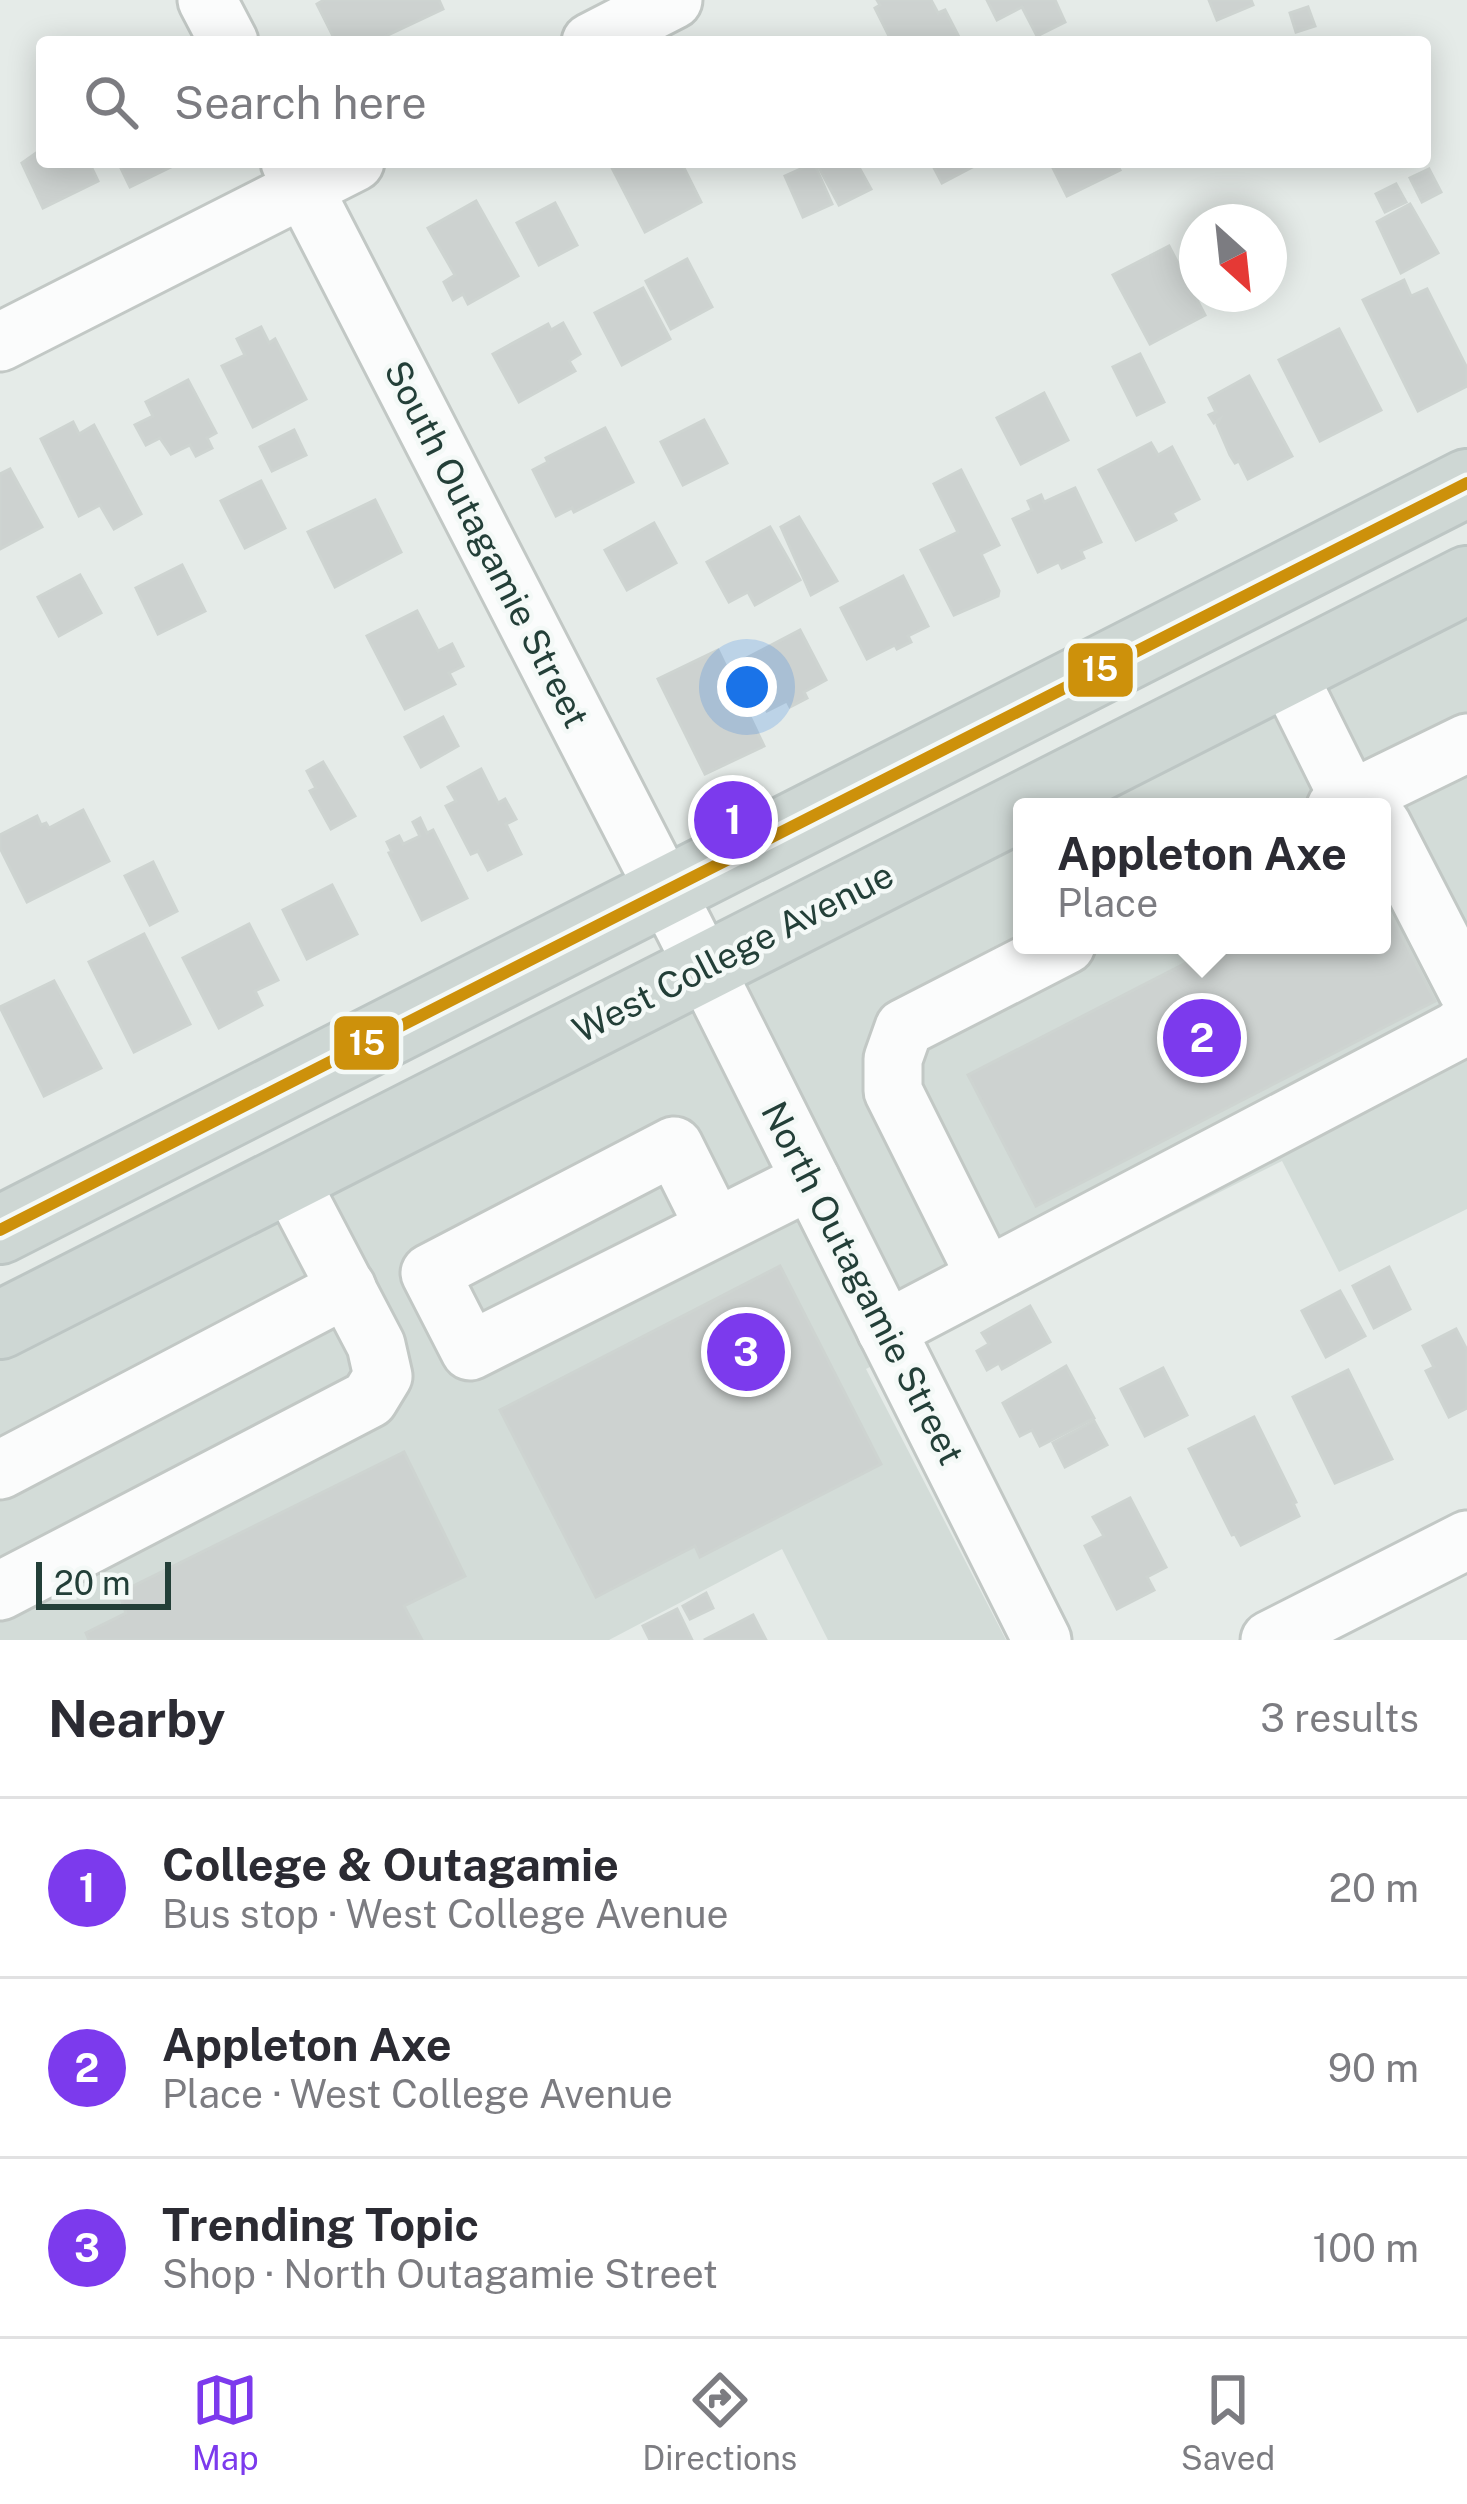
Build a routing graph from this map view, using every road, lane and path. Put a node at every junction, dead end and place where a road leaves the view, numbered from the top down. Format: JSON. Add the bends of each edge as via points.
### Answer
{"nodes":[{"id":1,"x":207,"y":0,"type":"edge"},
{"id":2,"x":674,"y":0,"type":"edge"},
{"id":3,"x":226,"y":36,"type":"edge"},
{"id":4,"x":603,"y":36,"type":"edge"},
{"id":5,"x":328,"y":168,"type":"edge"},
{"id":6,"x":297,"y":175,"type":"edge"},
{"id":7,"x":0,"y":342,"type":"edge"},
{"id":8,"x":1467,"y":483,"type":"edge"},
{"id":9,"x":1467,"y":580,"type":"edge"},
{"id":10,"x":1286,"y":671,"type":"junction"},
{"id":11,"x":1467,"y":743,"type":"edge"},
{"id":12,"x":1352,"y":798,"type":"edge"},
{"id":13,"x":1378,"y":798,"type":"edge"},
{"id":14,"x":1391,"y":864,"type":"edge"},
{"id":15,"x":684,"y":928,"type":"junction"},
{"id":16,"x":1048,"y":954,"type":"edge"},
{"id":17,"x":1467,"y":990,"type":"edge"},
{"id":18,"x":1467,"y":1022,"type":"edge"},
{"id":19,"x":289,"y":1179,"type":"junction"},
{"id":20,"x":811,"y":1180,"type":"junction"},
{"id":21,"x":715,"y":1228,"type":"junction"},
{"id":22,"x":0,"y":1230,"type":"edge"},
{"id":23,"x":986,"y":1277,"type":"junction"},
{"id":24,"x":346,"y":1288,"type":"junction"},
{"id":25,"x":0,"y":1325,"type":"edge"},
{"id":26,"x":886,"y":1330,"type":"junction"},
{"id":27,"x":0,"y":1470,"type":"edge"},
{"id":28,"x":1467,"y":1540,"type":"edge"},
{"id":29,"x":0,"y":1591,"type":"edge"},
{"id":30,"x":1042,"y":1640,"type":"edge"},
{"id":31,"x":1270,"y":1640,"type":"edge"}],
"edges":[{"from":1,"to":3,"type":"street"},
{"from":2,"to":4,"type":"street"},
{"from":5,"to":6,"type":"street"},
{"from":6,"to":7,"type":"street"},
{"from":6,"to":15,"type":"street","name":"South Outagamie Street"},
{"from":8,"to":15,"type":"main road","name":"West College Avenue"},
{"from":9,"to":10,"type":"main road","name":"West College Avenue"},
{"from":10,"to":12,"type":"street"},
{"from":10,"to":15,"type":"main road","name":"West College Avenue"},
{"from":11,"to":13,"type":"street"},
{"from":14,"to":17,"type":"street"},
{"from":15,"to":19,"type":"main road","name":"West College Avenue"},
{"from":15,"to":20,"type":"street","name":"North Outagamie Street"},
{"from":15,"to":22,"type":"main road","name":"West College Avenue"},
{"from":16,"to":23,"type":"street","via":[[904,1028],[893,1059],[893,1091]]},
{"from":18,"to":23,"type":"street"},
{"from":19,"to":24,"type":"street"},
{"from":19,"to":25,"type":"main road","name":"West College Avenue"},
{"from":20,"to":21,"type":"street"},
{"from":20,"to":26,"type":"street","name":"North Outagamie Street"},
{"from":21,"to":21,"type":"street","via":[[470,1351],[430,1273],[674,1146]]},
{"from":23,"to":26,"type":"street"},
{"from":24,"to":27,"type":"street"},
{"from":24,"to":29,"type":"street","via":[[383,1376],[369,1399]]},
{"from":26,"to":30,"type":"street","name":"North Outagamie Street"},
{"from":28,"to":31,"type":"street"}]}
